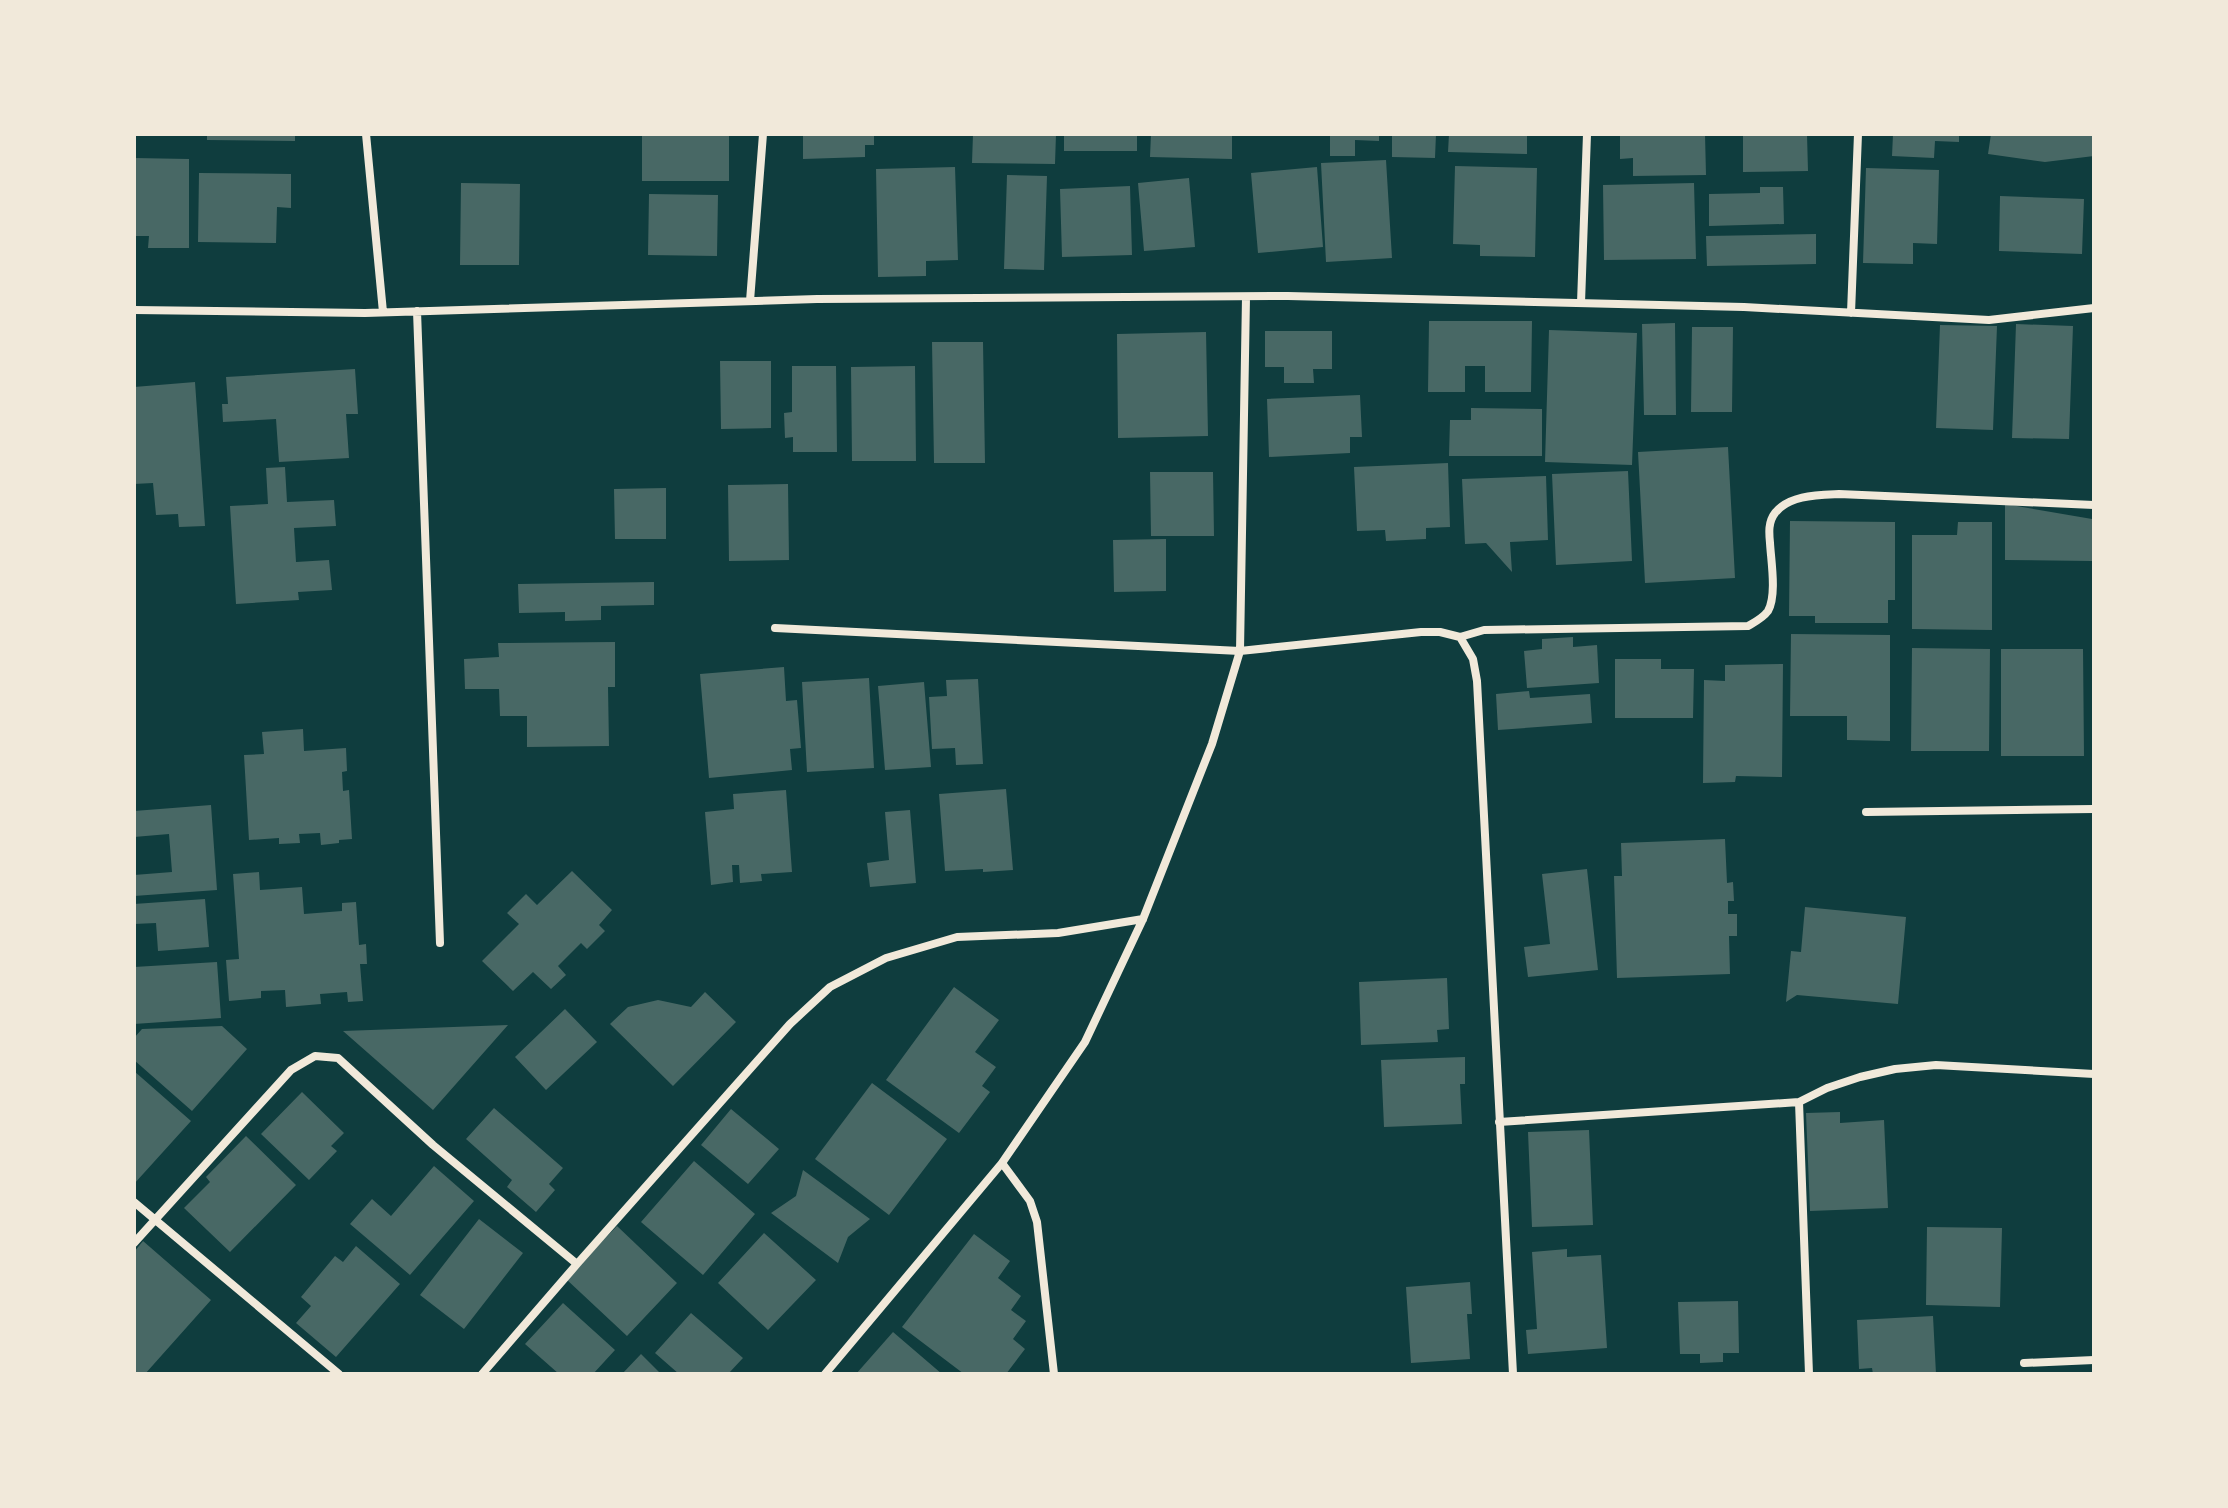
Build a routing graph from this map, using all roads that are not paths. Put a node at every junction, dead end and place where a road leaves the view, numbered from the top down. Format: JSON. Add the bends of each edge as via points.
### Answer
{"nodes":[{"id":1,"x":366,"y":134,"type":"edge"},
{"id":2,"x":763,"y":134,"type":"edge"},
{"id":3,"x":1587,"y":134,"type":"edge"},
{"id":4,"x":1858,"y":134,"type":"edge"},
{"id":5,"x":1246,"y":297,"type":"junction"},
{"id":6,"x":750,"y":301,"type":"junction"},
{"id":7,"x":1581,"y":303,"type":"junction"},
{"id":8,"x":2094,"y":308,"type":"edge"},
{"id":9,"x":134,"y":310,"type":"edge"},
{"id":10,"x":417,"y":311,"type":"junction"},
{"id":11,"x":383,"y":312,"type":"junction"},
{"id":12,"x":1851,"y":313,"type":"junction"},
{"id":13,"x":2094,"y":505,"type":"edge"},
{"id":14,"x":775,"y":628,"type":"dead end"},
{"id":15,"x":1460,"y":637,"type":"junction"},
{"id":16,"x":1240,"y":651,"type":"junction"},
{"id":17,"x":2094,"y":809,"type":"edge"},
{"id":18,"x":1866,"y":812,"type":"dead end"},
{"id":19,"x":1143,"y":919,"type":"junction"},
{"id":20,"x":440,"y":943,"type":"dead end"},
{"id":21,"x":2094,"y":1074,"type":"edge"},
{"id":22,"x":1799,"y":1102,"type":"junction"},
{"id":23,"x":1499,"y":1122,"type":"junction"},
{"id":24,"x":1002,"y":1163,"type":"junction"},
{"id":25,"x":134,"y":1202,"type":"edge"},
{"id":26,"x":154,"y":1220,"type":"junction"},
{"id":27,"x":134,"y":1243,"type":"edge"},
{"id":28,"x":577,"y":1264,"type":"junction"},
{"id":29,"x":2094,"y":1360,"type":"edge"},
{"id":30,"x":2024,"y":1363,"type":"dead end"},
{"id":31,"x":339,"y":1374,"type":"edge"},
{"id":32,"x":482,"y":1374,"type":"edge"},
{"id":33,"x":825,"y":1374,"type":"edge"},
{"id":34,"x":1054,"y":1374,"type":"edge"},
{"id":35,"x":1513,"y":1374,"type":"edge"},
{"id":36,"x":1809,"y":1374,"type":"edge"}],
"edges":[{"from":1,"to":11,"type":"street"},
{"from":2,"to":6,"type":"street"},
{"from":3,"to":7,"type":"street"},
{"from":4,"to":12,"type":"street"},
{"from":5,"to":6,"type":"street"},
{"from":5,"to":7,"type":"street"},
{"from":5,"to":16,"type":"street"},
{"from":6,"to":10,"type":"street"},
{"from":7,"to":12,"type":"street"},
{"from":8,"to":12,"type":"street","via":[[1989,320]]},
{"from":9,"to":11,"type":"street"},
{"from":10,"to":11,"type":"street"},
{"from":10,"to":20,"type":"street"},
{"from":13,"to":15,"type":"street","via":[[1811,496],[1775,513],[1769,527],[1772,595],[1768,611],[1748,626],[1484,630]]},
{"from":14,"to":16,"type":"street"},
{"from":15,"to":16,"type":"street","via":[[1421,632]]},
{"from":15,"to":23,"type":"street","via":[[1473,659],[1477,681]]},
{"from":16,"to":19,"type":"street","via":[[1212,744]]},
{"from":17,"to":18,"type":"street"},
{"from":19,"to":24,"type":"street","via":[[1085,1042]]},
{"from":19,"to":28,"type":"street","via":[[1058,933],[957,937],[886,958],[830,987],[790,1024]]},
{"from":21,"to":22,"type":"street","via":[[1936,1065],[1860,1077]]},
{"from":22,"to":23,"type":"street"},
{"from":22,"to":36,"type":"street"},
{"from":23,"to":35,"type":"street"},
{"from":24,"to":33,"type":"street"},
{"from":24,"to":34,"type":"street","via":[[1030,1201],[1037,1222]]},
{"from":25,"to":26,"type":"street"},
{"from":26,"to":27,"type":"street"},
{"from":26,"to":28,"type":"street","via":[[291,1070],[315,1056],[338,1058]]},
{"from":26,"to":31,"type":"street"},
{"from":28,"to":32,"type":"street"},
{"from":29,"to":30,"type":"street"}]}
